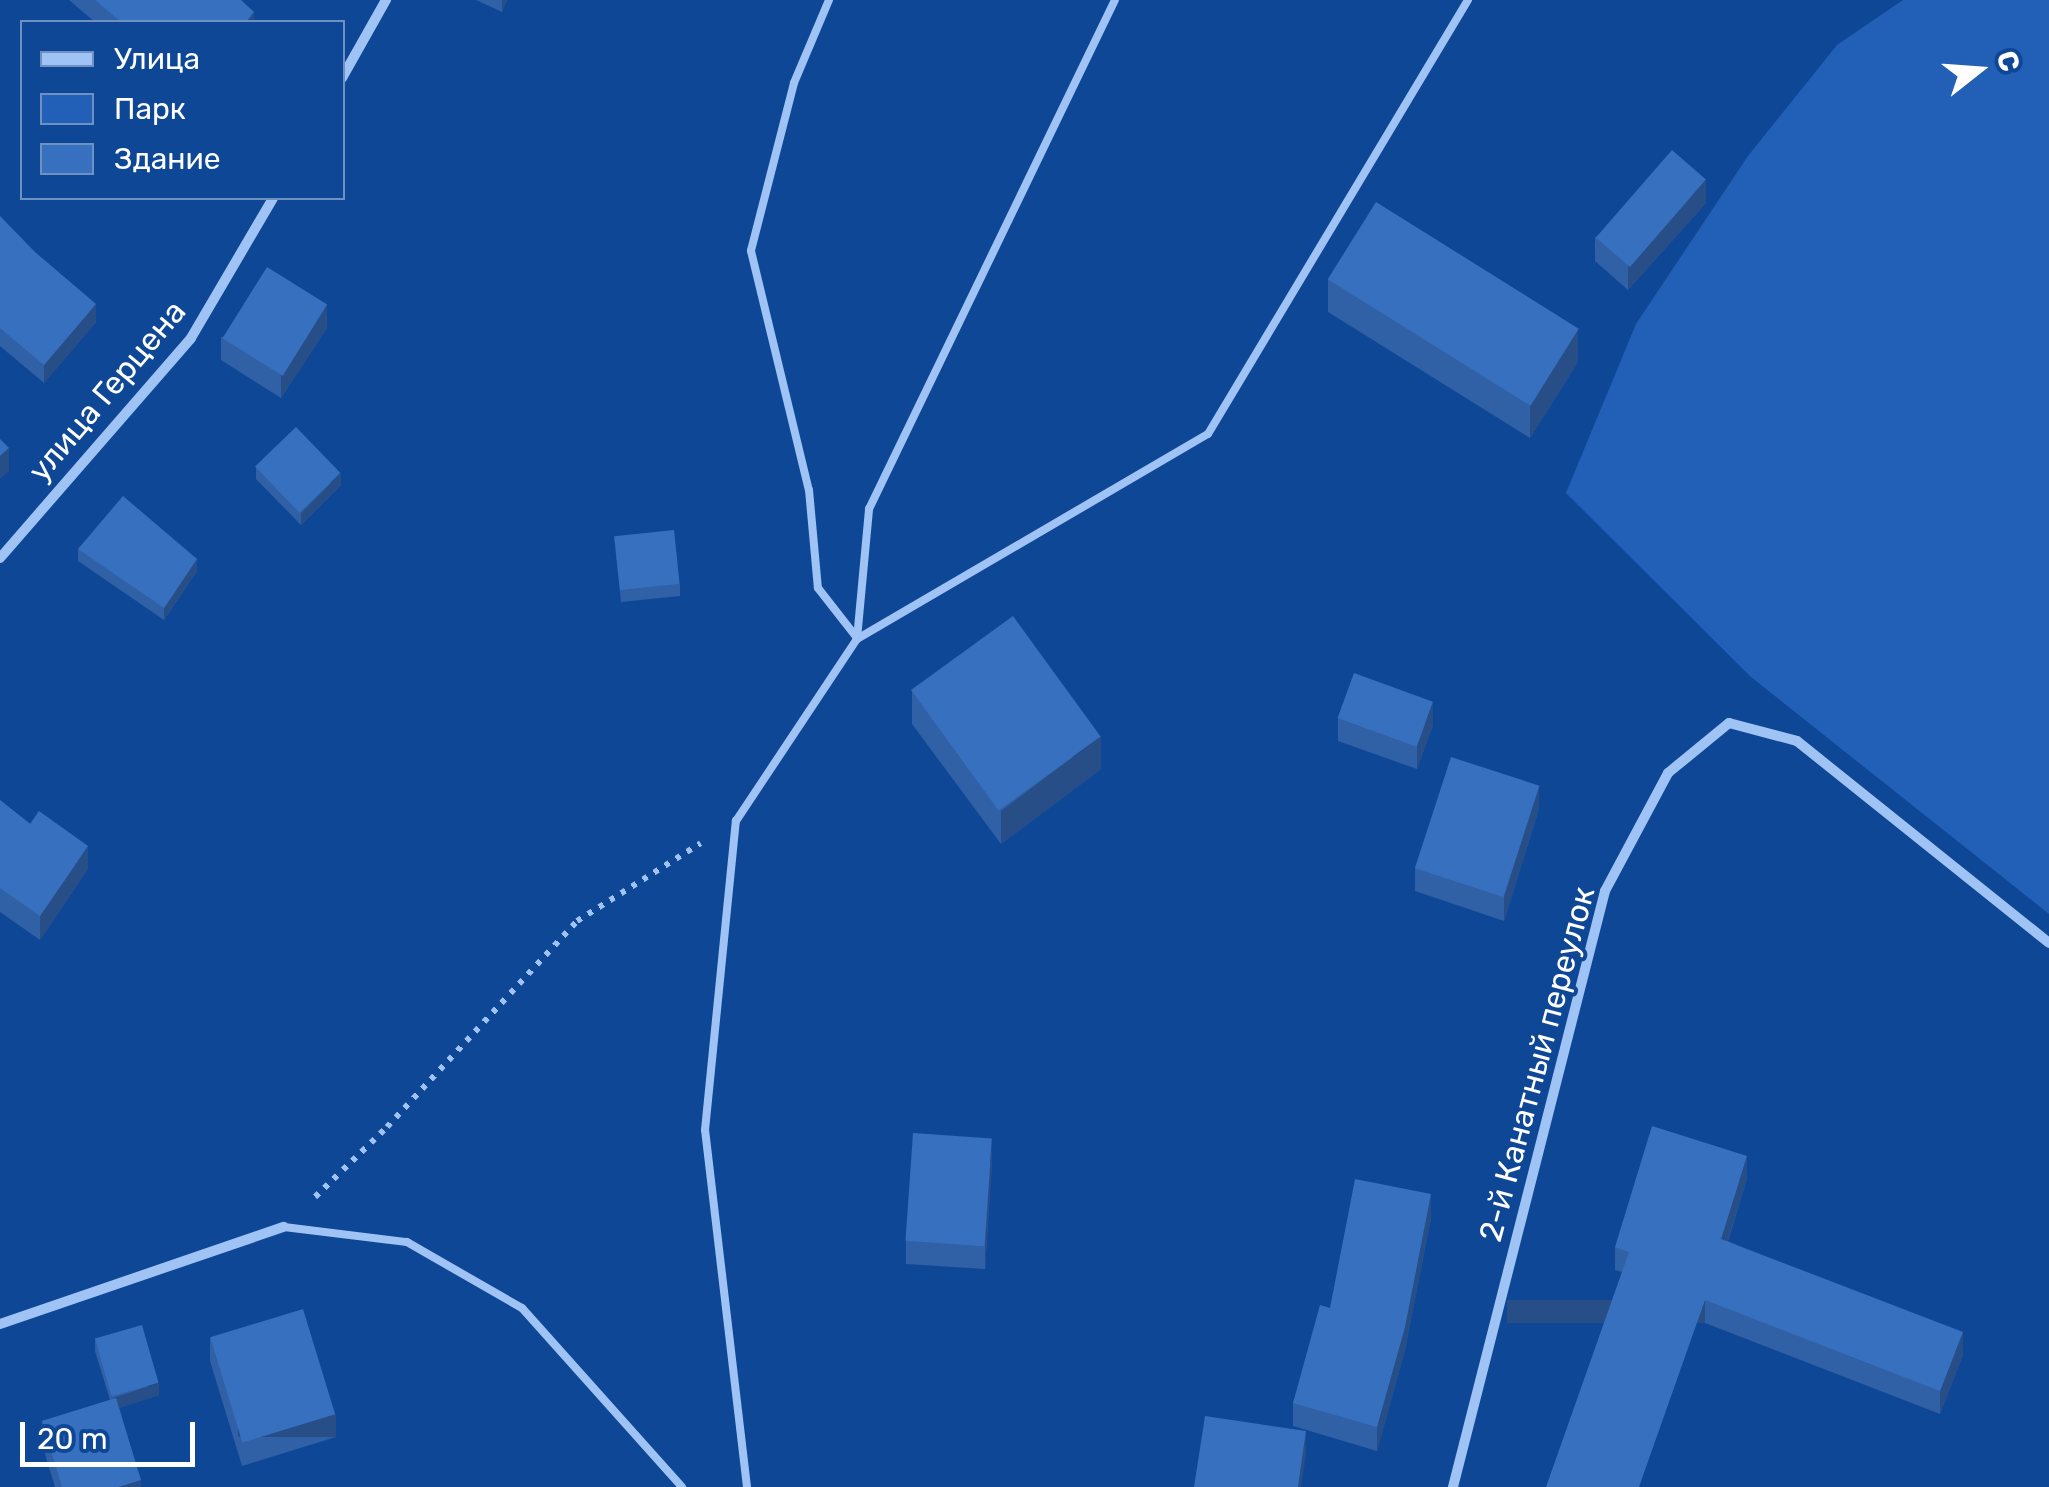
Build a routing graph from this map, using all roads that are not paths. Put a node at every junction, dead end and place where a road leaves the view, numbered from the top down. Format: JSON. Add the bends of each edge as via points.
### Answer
{"nodes":[{"id":1,"x":386,"y":0,"type":"edge"},
{"id":2,"x":828,"y":0,"type":"edge"},
{"id":3,"x":1115,"y":0,"type":"edge"},
{"id":4,"x":1468,"y":0,"type":"edge"},
{"id":5,"x":345,"y":73,"type":"edge"},
{"id":6,"x":272,"y":200,"type":"edge"},
{"id":7,"x":0,"y":558,"type":"edge"},
{"id":8,"x":858,"y":639,"type":"junction"},
{"id":9,"x":2049,"y":943,"type":"edge"},
{"id":10,"x":284,"y":1227,"type":"joint"},
{"id":11,"x":0,"y":1324,"type":"edge"},
{"id":12,"x":682,"y":1487,"type":"edge"},
{"id":13,"x":747,"y":1487,"type":"edge"},
{"id":14,"x":1453,"y":1487,"type":"edge"}],
"edges":[{"from":1,"to":5,"type":"street"},
{"from":2,"to":8,"type":"lane","via":[[794,83],[751,251],[809,490],[818,588]]},
{"from":3,"to":8,"type":"lane","via":[[869,510]]},
{"from":4,"to":8,"type":"lane","via":[[1208,434]]},
{"from":6,"to":7,"type":"street","name":"улица Герцена","via":[[191,338]]},
{"from":8,"to":13,"type":"lane","via":[[736,821],[705,1130]]},
{"from":9,"to":14,"type":"street","name":"2-й Канатный переулок","via":[[1796,741],[1729,723],[1668,773],[1605,892]]},
{"from":10,"to":11,"type":"street"},
{"from":10,"to":12,"type":"lane","via":[[407,1242],[522,1308]]}]}
